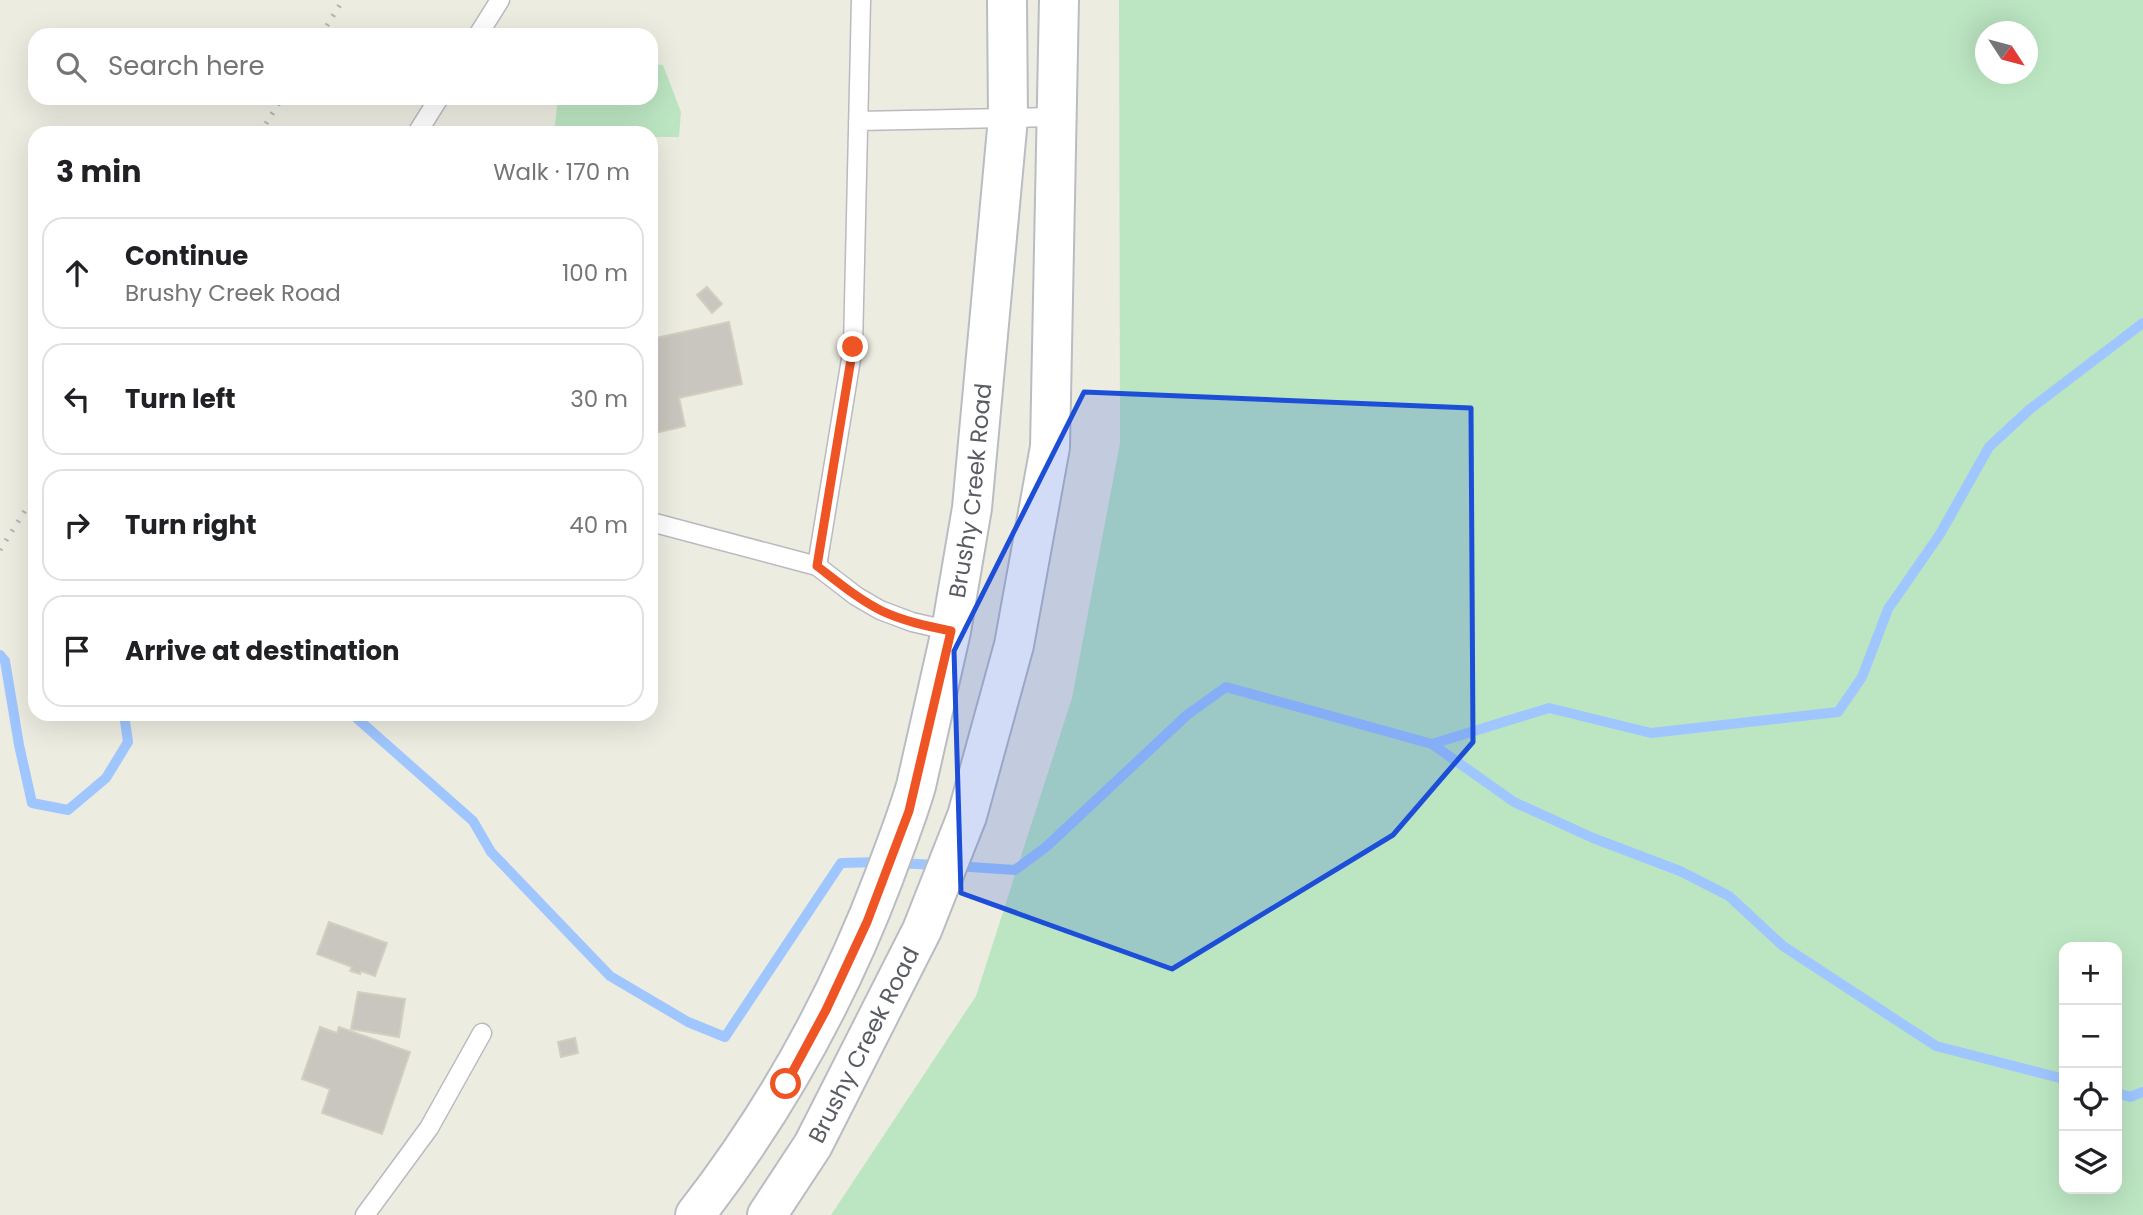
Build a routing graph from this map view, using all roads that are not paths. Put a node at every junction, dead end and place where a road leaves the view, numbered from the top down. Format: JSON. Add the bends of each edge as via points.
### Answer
{"nodes":[{"id":1,"x":500,"y":0,"type":"edge"},
{"id":2,"x":861,"y":0,"type":"edge"},
{"id":3,"x":1007,"y":0,"type":"edge"},
{"id":4,"x":1059,"y":0,"type":"edge"},
{"id":5,"x":482,"y":28,"type":"edge"},
{"id":6,"x":435,"y":105,"type":"edge"},
{"id":7,"x":1057,"y":117,"type":"junction"},
{"id":8,"x":1008,"y":118,"type":"junction"},
{"id":9,"x":858,"y":121,"type":"junction"},
{"id":10,"x":421,"y":126,"type":"edge"},
{"id":11,"x":658,"y":524,"type":"edge"},
{"id":12,"x":817,"y":566,"type":"junction"},
{"id":13,"x":951,"y":631,"type":"junction"},
{"id":14,"x":482,"y":1033,"type":"dead end"},
{"id":15,"x":776,"y":1202,"type":"edge"},
{"id":16,"x":365,"y":1215,"type":"edge"},
{"id":17,"x":695,"y":1215,"type":"edge"}],
"edges":[{"from":1,"to":5,"type":"lane"},
{"from":2,"to":9,"type":"lane"},
{"from":3,"to":8,"type":"main road","name":"Brushy Creek Road"},
{"from":4,"to":7,"type":"main road","name":"Brushy Creek Road"},
{"from":6,"to":10,"type":"lane"},
{"from":7,"to":8,"type":"lane"},
{"from":7,"to":15,"type":"main road","name":"Brushy Creek Road","via":[[1050,447],[1014,645],[967,816],[922,930],[813,1144]]},
{"from":8,"to":9,"type":"lane"},
{"from":8,"to":13,"type":"main road","name":"Brushy Creek Road","via":[[972,508]]},
{"from":9,"to":12,"type":"lane","via":[[853,347]]},
{"from":11,"to":12,"type":"lane"},
{"from":12,"to":13,"type":"lane","via":[[880,610]]},
{"from":13,"to":17,"type":"main road","name":"Brushy Creek Road","via":[[909,811],[867,922],[786,1084],[734,1165]]},
{"from":14,"to":16,"type":"lane","via":[[429,1128]]}]}
